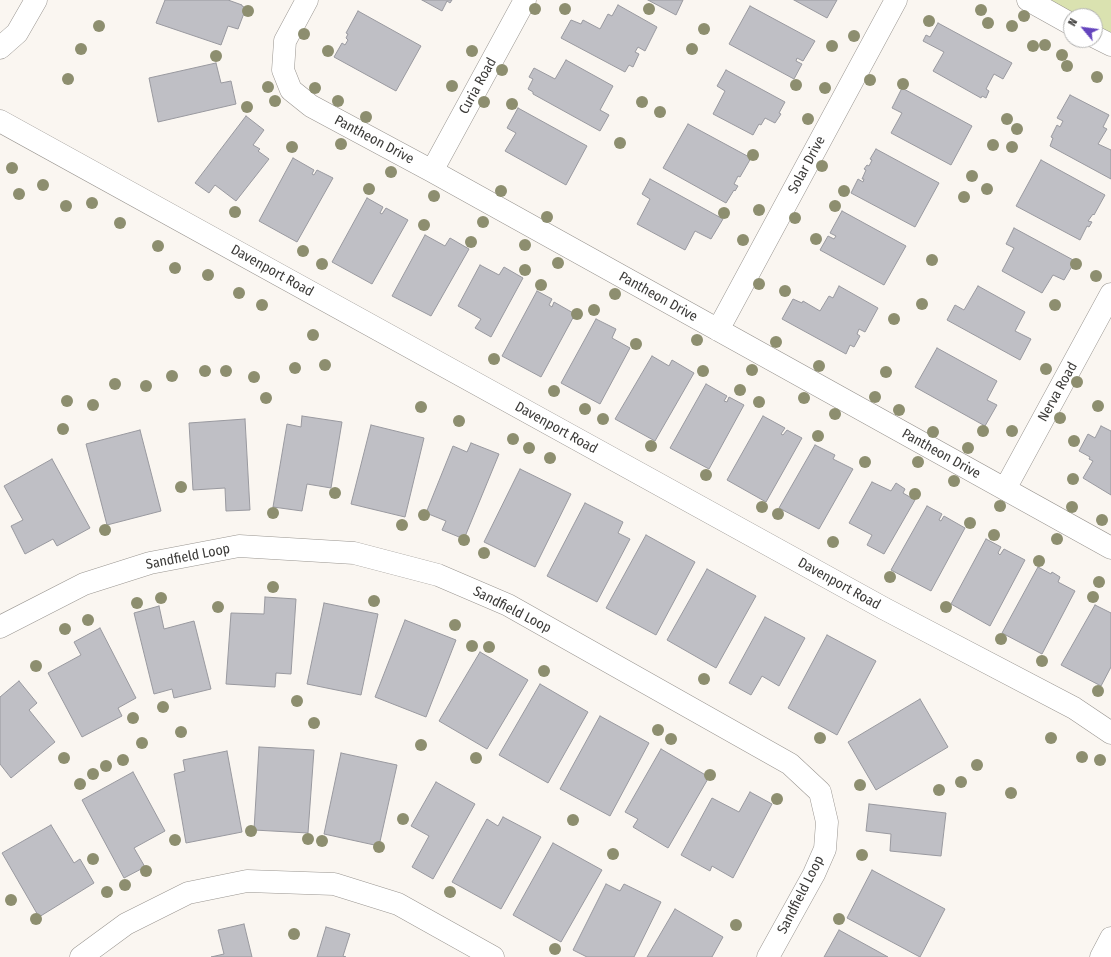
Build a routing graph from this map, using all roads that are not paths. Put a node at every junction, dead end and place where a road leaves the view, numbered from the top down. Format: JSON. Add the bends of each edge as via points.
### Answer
{"nodes":[{"id":1,"x":36,"y":0,"type":"edge"},
{"id":2,"x":307,"y":0,"type":"edge"},
{"id":3,"x":525,"y":0,"type":"edge"},
{"id":4,"x":896,"y":0,"type":"edge"},
{"id":5,"x":1028,"y":0,"type":"edge"},
{"id":6,"x":1063,"y":20,"type":"edge"},
{"id":7,"x":0,"y":48,"type":"edge"},
{"id":8,"x":0,"y":121,"type":"edge"},
{"id":9,"x":432,"y":171,"type":"junction"},
{"id":10,"x":1111,"y":294,"type":"edge"},
{"id":11,"x":718,"y":330,"type":"junction"},
{"id":12,"x":1005,"y":489,"type":"junction"},
{"id":13,"x":1111,"y":548,"type":"edge"},
{"id":14,"x":0,"y":627,"type":"edge"},
{"id":15,"x":1111,"y":733,"type":"edge"},
{"id":16,"x":1111,"y":938,"type":"edge"},
{"id":17,"x":81,"y":957,"type":"edge"},
{"id":18,"x":493,"y":957,"type":"edge"},
{"id":19,"x":768,"y":957,"type":"edge"},
{"id":20,"x":1101,"y":957,"type":"edge"}],
"edges":[{"from":1,"to":7,"type":"street","via":[[18,34]]},
{"from":2,"to":9,"type":"street","name":"Pantheon Drive","via":[[285,41],[283,70],[291,90],[311,106]]},
{"from":3,"to":9,"type":"street","name":"Curia Road"},
{"from":4,"to":11,"type":"street","name":"Solar Drive"},
{"from":5,"to":6,"type":"street"},
{"from":8,"to":15,"type":"street","name":"Davenport Road","via":[[878,606],[1074,708]]},
{"from":9,"to":11,"type":"street","name":"Pantheon Drive"},
{"from":10,"to":12,"type":"street","name":"Nerva Road"},
{"from":11,"to":12,"type":"street","name":"Pantheon Drive"},
{"from":12,"to":13,"type":"street","name":"Pantheon Drive"},
{"from":14,"to":19,"type":"street","name":"Sandfield Loop","via":[[84,584],[150,563],[239,546],[354,553],[438,575],[508,605],[790,764],[820,792],[827,822],[825,849]]},
{"from":16,"to":20,"type":"street"},
{"from":17,"to":18,"type":"street","via":[[126,924],[188,893],[247,881],[334,884],[398,904]]}]}
